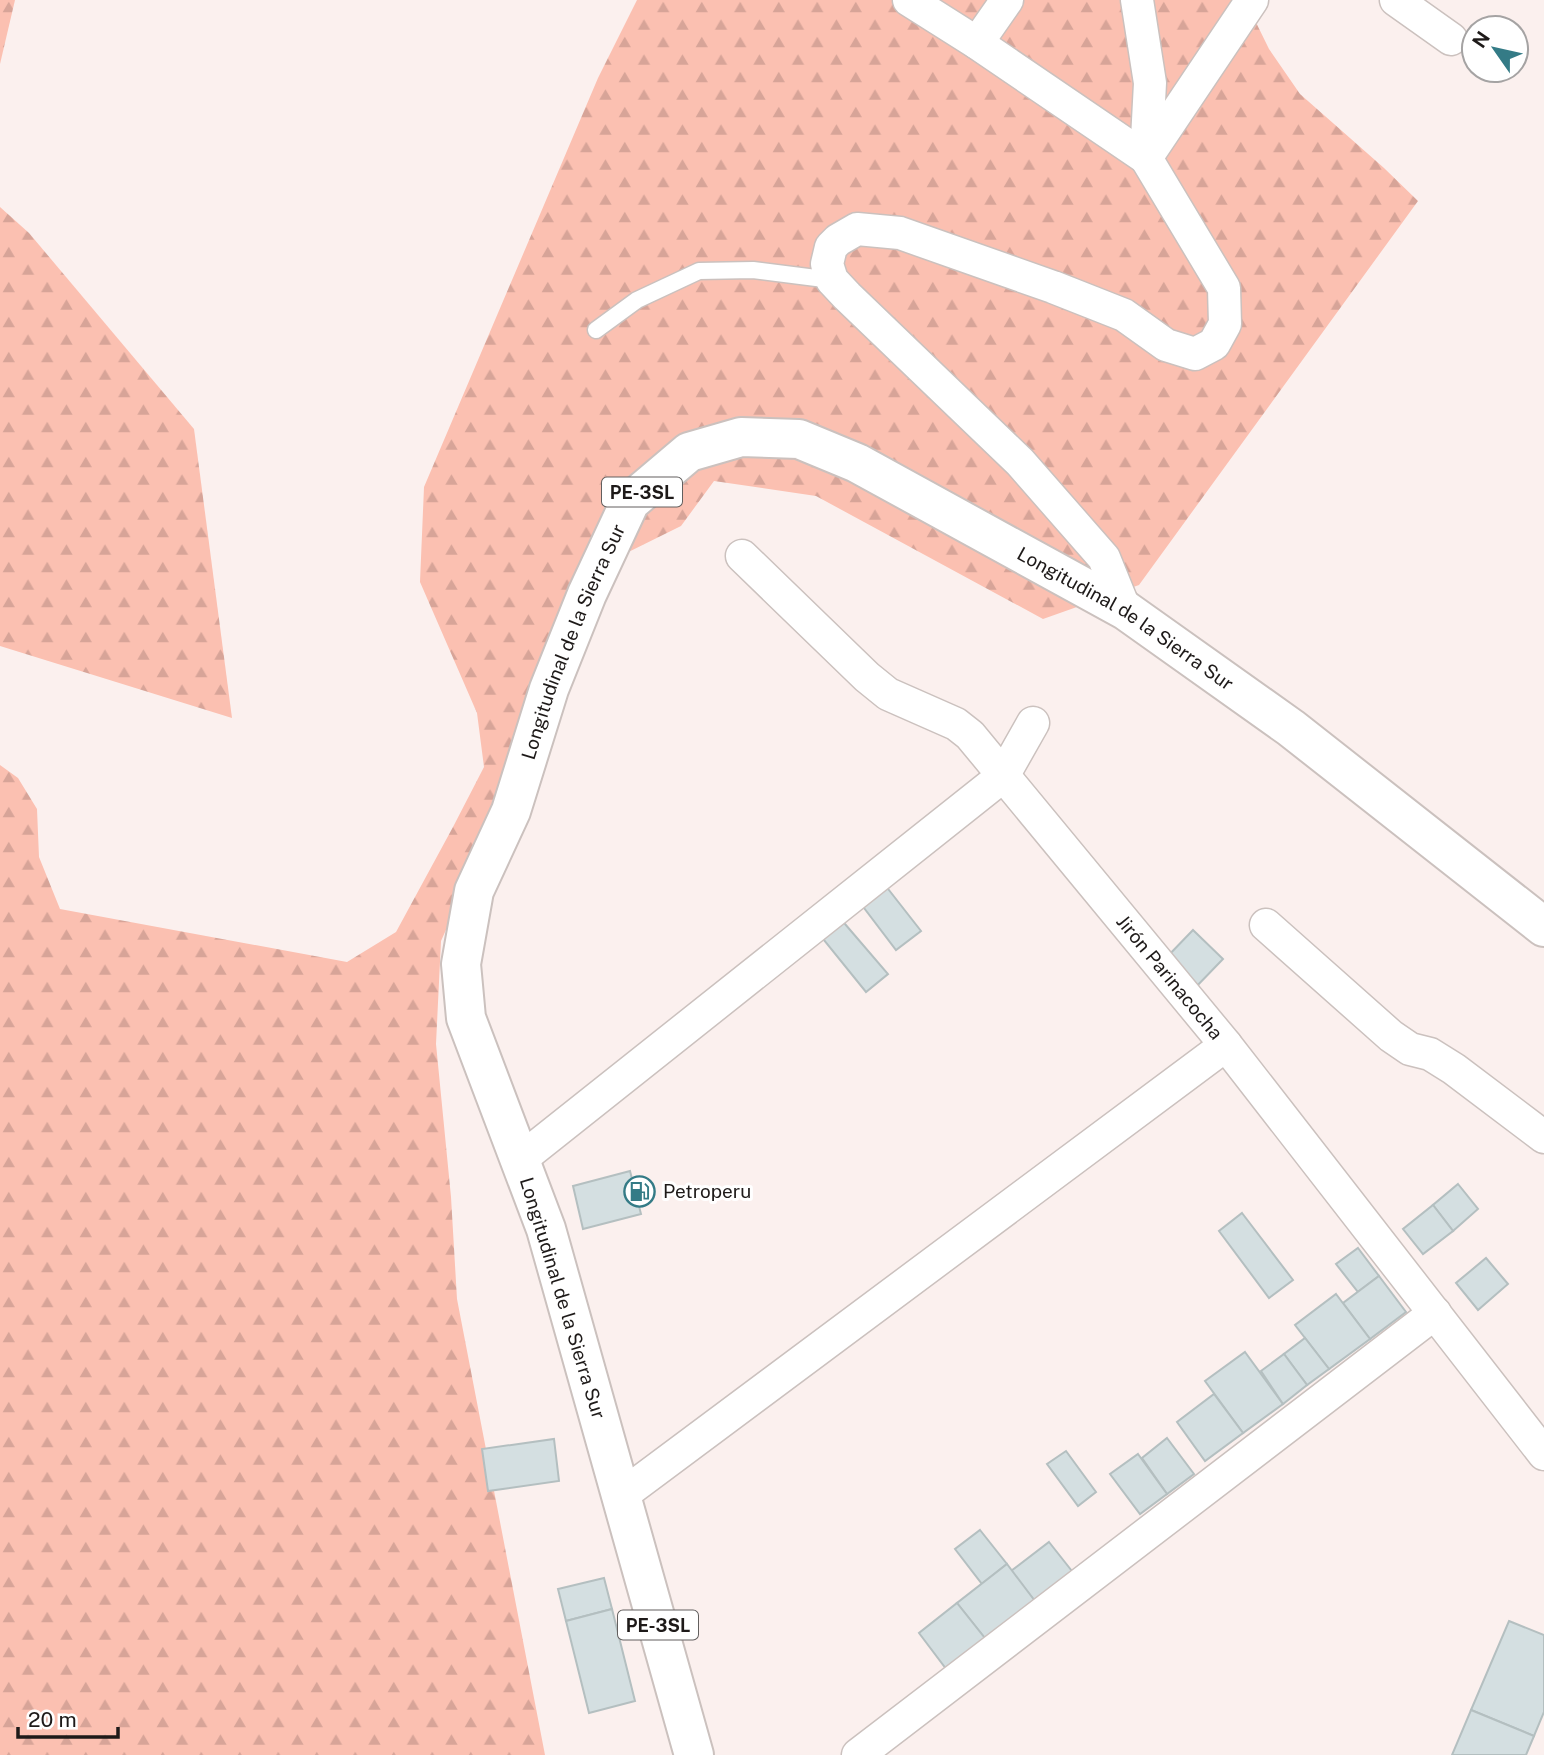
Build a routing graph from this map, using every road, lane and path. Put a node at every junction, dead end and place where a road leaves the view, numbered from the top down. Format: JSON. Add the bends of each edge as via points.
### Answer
{"nodes":[{"id":1,"x":909,"y":0,"type":"edge"},
{"id":2,"x":1007,"y":0,"type":"edge"},
{"id":3,"x":1137,"y":0,"type":"edge"},
{"id":4,"x":1252,"y":0,"type":"edge"},
{"id":5,"x":1396,"y":0,"type":"edge"},
{"id":6,"x":1451,"y":40,"type":"dead end"},
{"id":7,"x":977,"y":43,"type":"junction"},
{"id":8,"x":1146,"y":158,"type":"junction"},
{"id":9,"x":832,"y":280,"type":"junction"},
{"id":10,"x":596,"y":330,"type":"dead end"},
{"id":11,"x":742,"y":556,"type":"dead end"},
{"id":12,"x":1125,"y":610,"type":"junction"},
{"id":13,"x":1033,"y":723,"type":"dead end"},
{"id":14,"x":1003,"y":776,"type":"junction"},
{"id":15,"x":1266,"y":925,"type":"dead end"},
{"id":16,"x":1544,"y":927,"type":"edge"},
{"id":17,"x":1226,"y":1045,"type":"junction"},
{"id":18,"x":1544,"y":1137,"type":"edge"},
{"id":19,"x":521,"y":1159,"type":"junction"},
{"id":20,"x":1435,"y":1313,"type":"junction"},
{"id":21,"x":1544,"y":1454,"type":"edge"},
{"id":22,"x":621,"y":1496,"type":"junction"},
{"id":23,"x":694,"y":1755,"type":"edge"},
{"id":24,"x":858,"y":1755,"type":"edge"}],
"edges":[{"from":1,"to":7,"type":"street"},
{"from":2,"to":7,"type":"street"},
{"from":3,"to":8,"type":"street","via":[[1150,83]]},
{"from":4,"to":8,"type":"street"},
{"from":5,"to":6,"type":"street"},
{"from":7,"to":8,"type":"street"},
{"from":8,"to":9,"type":"street","via":[[1224,288],[1225,324],[1213,344],[1195,354],[1166,345],[1124,315],[900,233],[857,229],[838,240],[827,264]]},
{"from":9,"to":10,"type":"lane","via":[[753,270],[699,271],[637,300]]},
{"from":9,"to":12,"type":"street","via":[[1037,481],[1104,558]]},
{"from":11,"to":14,"type":"street","name":"Jirón Parinacocha","via":[[867,677],[888,694],[956,724]]},
{"from":12,"to":16,"type":"main road","name":"Longitudinal de la Sierra Sur","number":"PE-3SL","via":[[1291,728]]},
{"from":12,"to":19,"type":"main road","name":"Longitudinal de la Sierra Sur","number":"PE-3SL","via":[[857,463],[799,439],[741,437],[690,452],[630,502],[587,594],[549,689],[511,811],[474,891],[461,964],[466,1018]]},
{"from":13,"to":14,"type":"street"},
{"from":14,"to":17,"type":"street","name":"Jirón Parinacocha"},
{"from":14,"to":19,"type":"street"},
{"from":15,"to":18,"type":"street","via":[[1391,1036],[1454,1069]]},
{"from":17,"to":20,"type":"street","name":"Jirón Parinacocha"},
{"from":17,"to":22,"type":"street"},
{"from":19,"to":22,"type":"main road","name":"Longitudinal de la Sierra Sur","number":"PE-3SL","via":[[546,1229]]},
{"from":20,"to":21,"type":"street","name":"Jirón Parinacocha"},
{"from":20,"to":24,"type":"street"},
{"from":22,"to":23,"type":"main road","number":"PE-3SL"}]}
